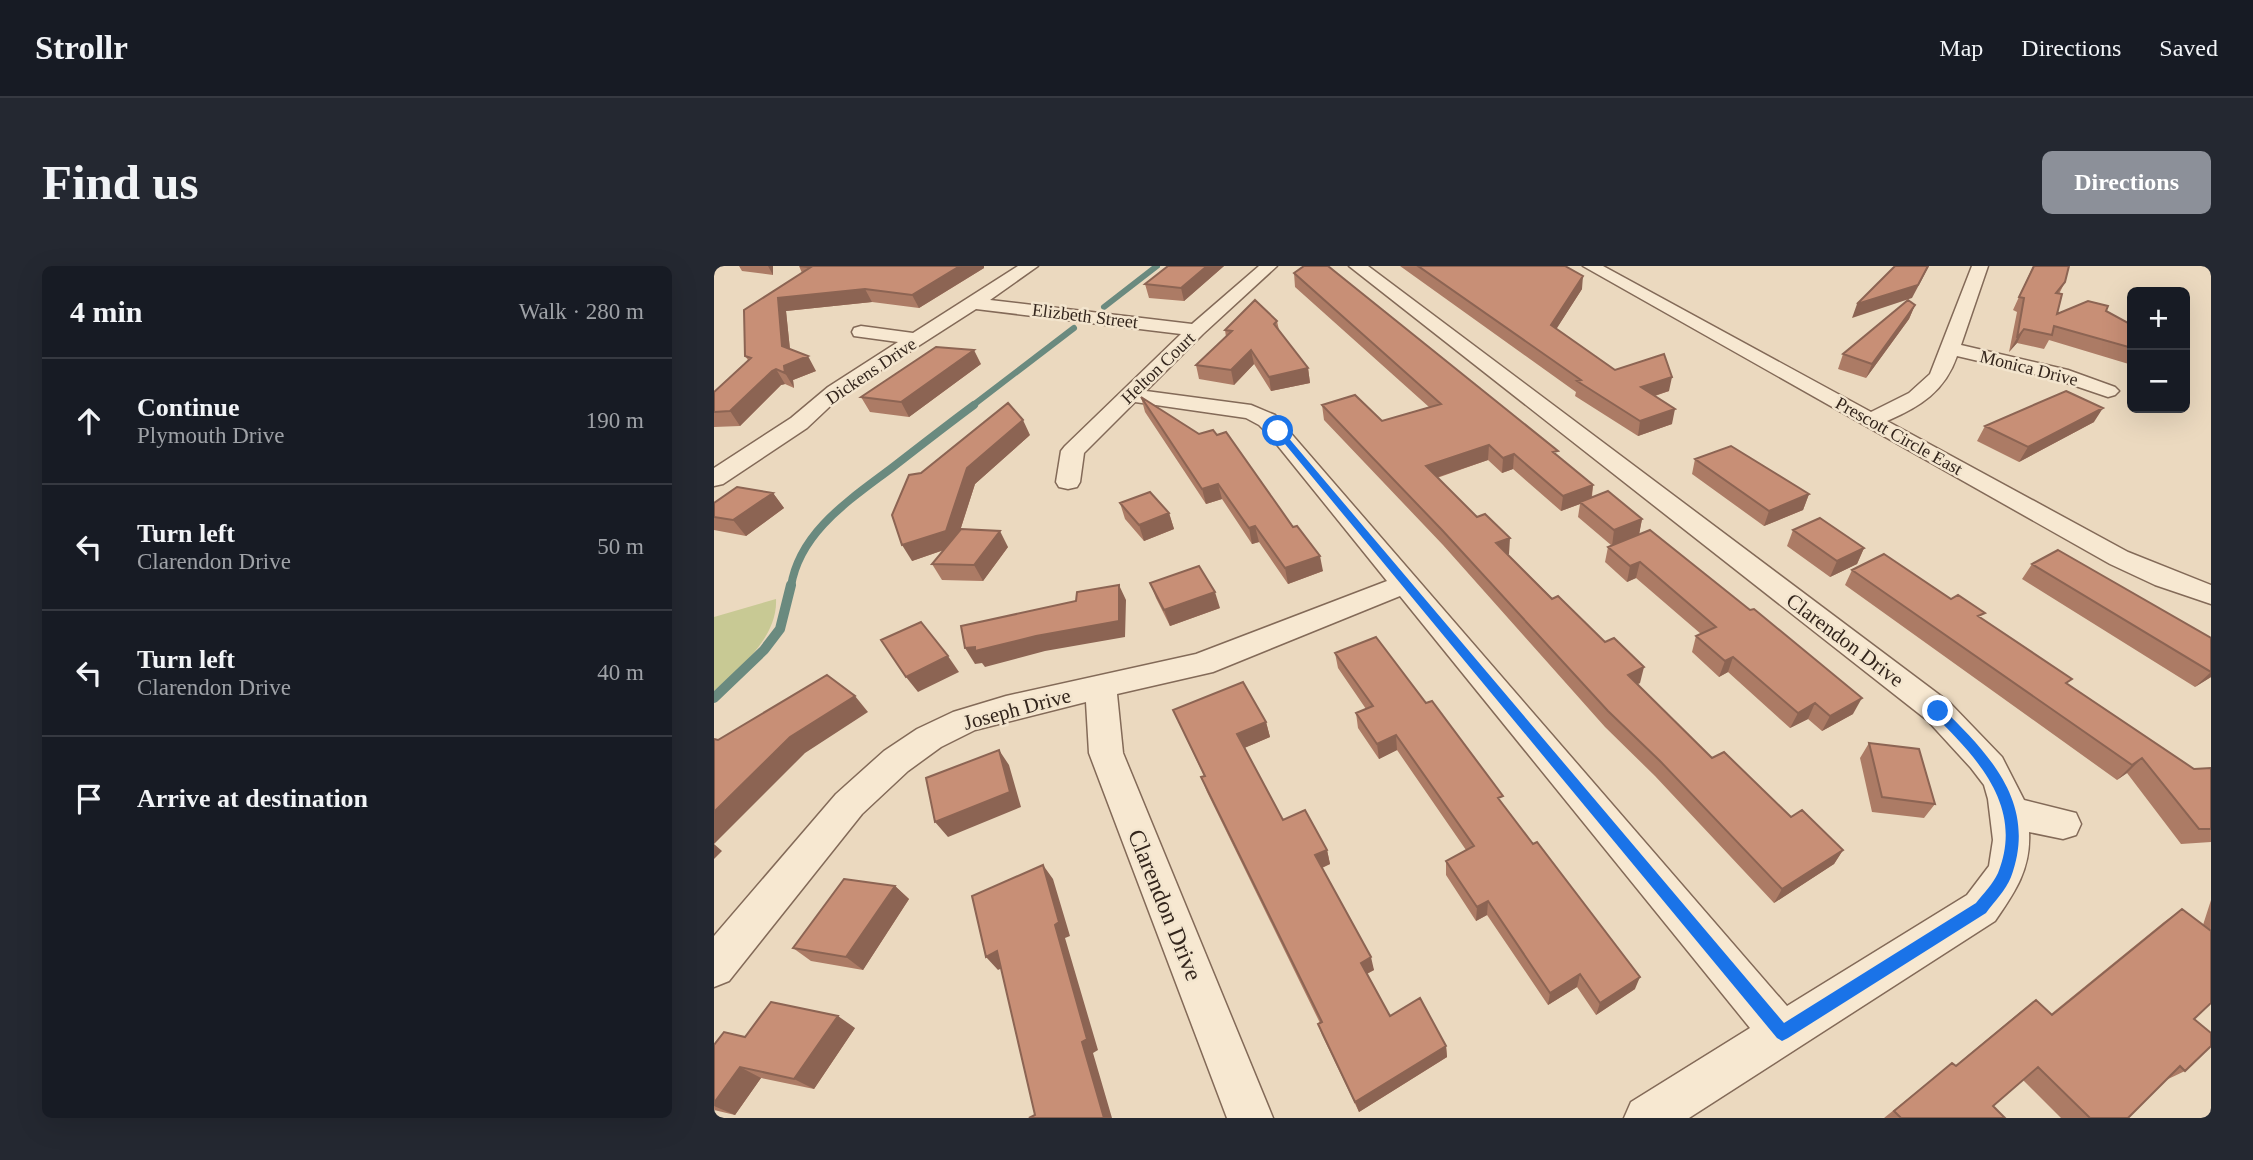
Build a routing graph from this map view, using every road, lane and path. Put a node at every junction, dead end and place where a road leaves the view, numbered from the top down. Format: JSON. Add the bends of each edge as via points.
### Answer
{"nodes":[{"id":1,"x":1030,"y":266,"type":"edge"},
{"id":2,"x":1269,"y":266,"type":"edge"},
{"id":3,"x":1357,"y":266,"type":"edge"},
{"id":4,"x":1591,"y":266,"type":"edge"},
{"id":5,"x":1980,"y":266,"type":"edge"},
{"id":6,"x":974,"y":303,"type":"junction"},
{"id":7,"x":1196,"y":330,"type":"junction"},
{"id":8,"x":861,"y":332,"type":"dead end"},
{"id":9,"x":918,"y":339,"type":"junction"},
{"id":10,"x":1950,"y":349,"type":"junction"},
{"id":11,"x":2108,"y":391,"type":"dead end"},
{"id":12,"x":1130,"y":395,"type":"junction"},
{"id":13,"x":1869,"y":419,"type":"junction"},
{"id":14,"x":714,"y":479,"type":"edge"},
{"id":15,"x":1068,"y":482,"type":"dead end"},
{"id":16,"x":1405,"y":584,"type":"junction"},
{"id":17,"x":2211,"y":595,"type":"edge"},
{"id":18,"x":1101,"y":687,"type":"junction"},
{"id":19,"x":2008,"y":812,"type":"junction"},
{"id":20,"x":2063,"y":824,"type":"dead end"},
{"id":21,"x":714,"y":967,"type":"edge"},
{"id":22,"x":1782,"y":1033,"type":"junction"},
{"id":23,"x":1250,"y":1118,"type":"edge"},
{"id":24,"x":1647,"y":1118,"type":"edge"}],
"edges":[{"from":1,"to":6,"type":"street","name":"Dickens Drive"},
{"from":2,"to":7,"type":"street","name":"Helton Court"},
{"from":3,"to":19,"type":"street","name":"Clarendon Drive","via":[[1938,711],[1998,779]]},
{"from":4,"to":13,"type":"street","name":"Prescott Circle East"},
{"from":5,"to":10,"type":"street","name":"Monica Drive"},
{"from":6,"to":7,"type":"street","name":"Elizbeth Street"},
{"from":6,"to":9,"type":"street","name":"Dickens Drive"},
{"from":7,"to":12,"type":"street","name":"Helton Court"},
{"from":8,"to":9,"type":"street"},
{"from":9,"to":14,"type":"street","name":"Dickens Drive","via":[[835,391],[799,424]]},
{"from":10,"to":11,"type":"street","name":"Monica Drive","via":[[2062,374]]},
{"from":10,"to":13,"type":"street","name":"Monica Drive","via":[[1929,389],[1900,408]]},
{"from":12,"to":15,"type":"street","name":"Helton Court","via":[[1073,451]]},
{"from":12,"to":16,"type":"street","via":[[1228,407],[1267,420]]},
{"from":13,"to":17,"type":"street","name":"Prescott Circle East","via":[[2119,558]]},
{"from":16,"to":18,"type":"street","name":"Joseph Drive","via":[[1202,664]]},
{"from":16,"to":22,"type":"street"},
{"from":18,"to":21,"type":"street","name":"Joseph Drive","via":[[964,721],[895,761],[849,804]]},
{"from":18,"to":23,"type":"street","name":"Clarendon Drive","via":[[1106,753]]},
{"from":19,"to":20,"type":"street"},
{"from":19,"to":22,"type":"street","name":"Clarendon Drive","via":[[2012,844],[2004,877],[1981,908]]},
{"from":22,"to":24,"type":"street","name":"Clarendon Drive"}]}
